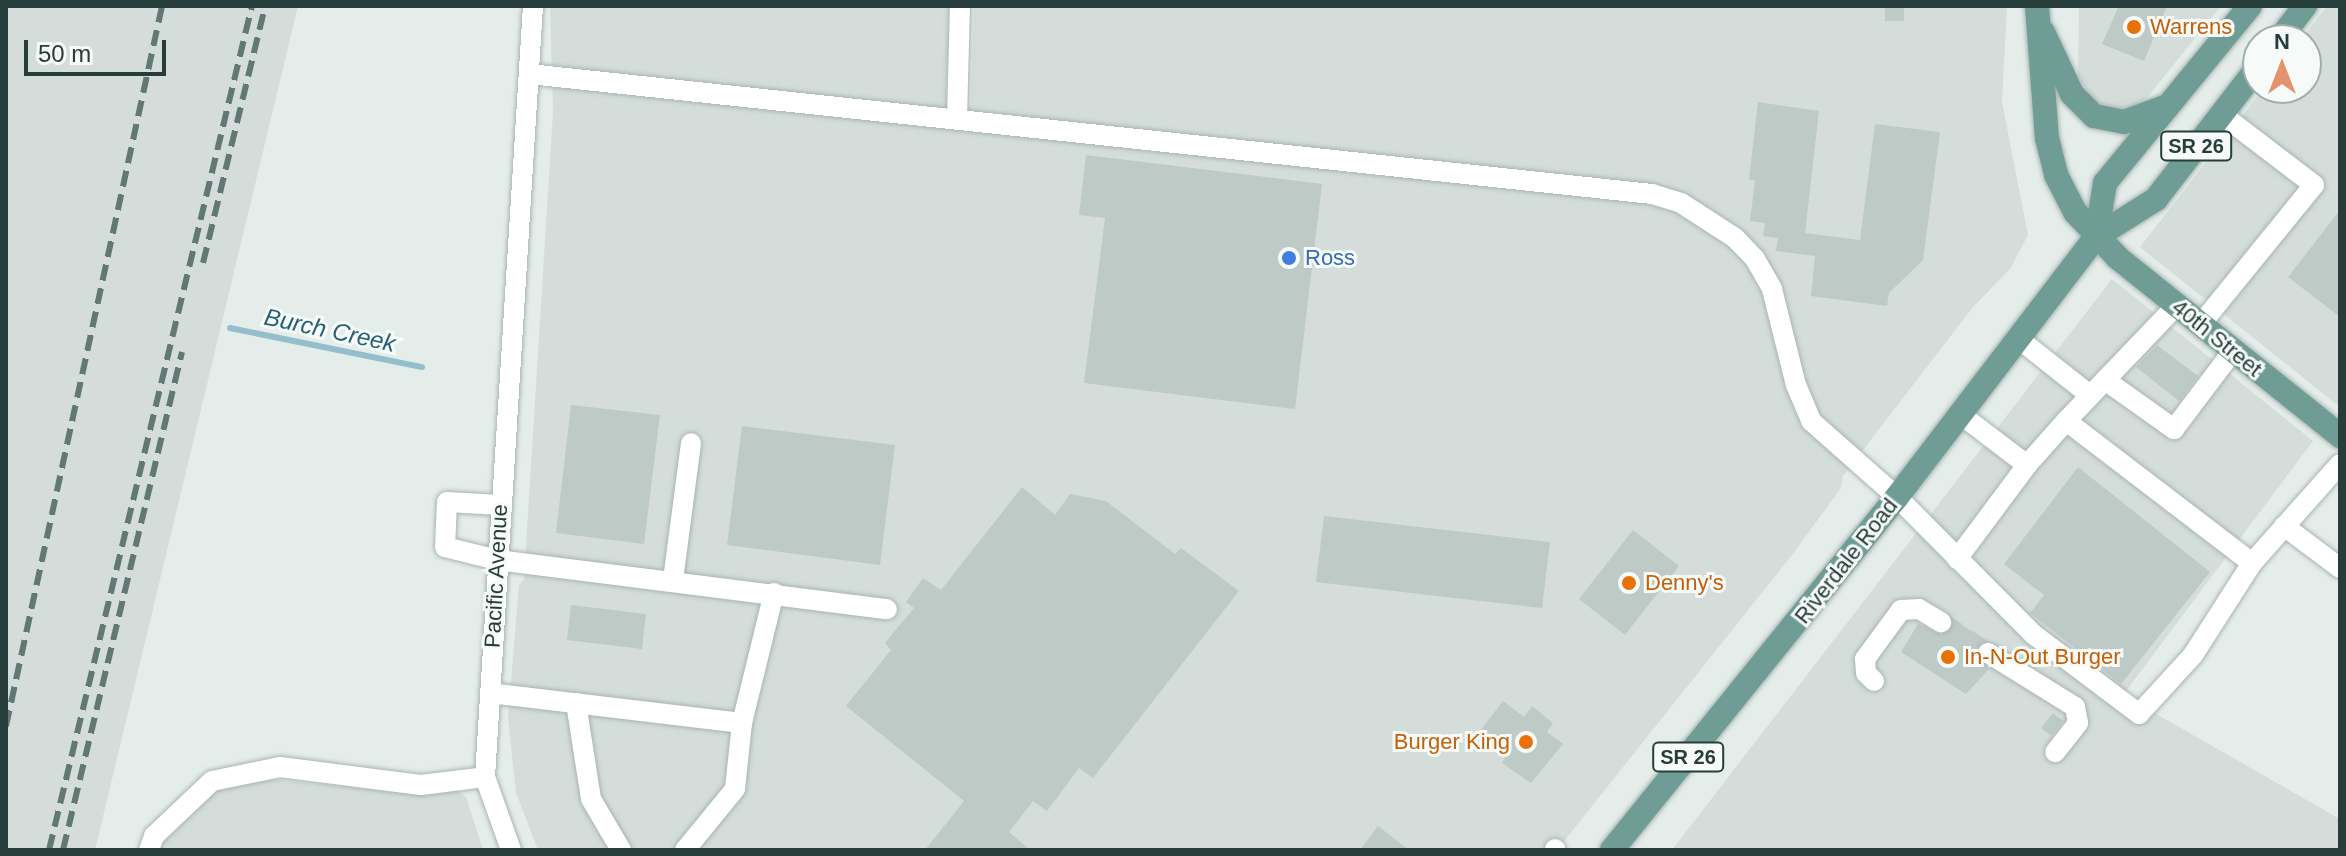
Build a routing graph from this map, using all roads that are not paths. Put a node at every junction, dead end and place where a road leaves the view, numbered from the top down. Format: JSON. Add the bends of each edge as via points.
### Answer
{"nodes":[{"id":1,"x":533,"y":6,"type":"edge"},
{"id":2,"x":960,"y":6,"type":"edge"},
{"id":3,"x":2250,"y":6,"type":"edge"},
{"id":4,"x":2305,"y":6,"type":"edge"},
{"id":5,"x":2037,"y":11,"type":"edge"},
{"id":6,"x":2291,"y":24,"type":"edge"},
{"id":7,"x":529,"y":74,"type":"junction"},
{"id":8,"x":2242,"y":87,"type":"edge"},
{"id":9,"x":2171,"y":104,"type":"junction"},
{"id":10,"x":2221,"y":114,"type":"junction"},
{"id":11,"x":957,"y":119,"type":"junction"},
{"id":12,"x":2096,"y":237,"type":"junction"},
{"id":13,"x":2177,"y":305,"type":"junction"},
{"id":14,"x":2201,"y":324,"type":"junction"},
{"id":15,"x":2019,"y":339,"type":"junction"},
{"id":16,"x":2233,"y":351,"type":"junction"},
{"id":17,"x":2097,"y":388,"type":"junction"},
{"id":18,"x":1960,"y":414,"type":"junction"},
{"id":19,"x":2066,"y":421,"type":"junction"},
{"id":20,"x":2340,"y":436,"type":"edge"},
{"id":21,"x":691,"y":443,"type":"dead end"},
{"id":22,"x":2340,"y":464,"type":"edge"},
{"id":23,"x":2027,"y":465,"type":"junction"},
{"id":24,"x":1897,"y":497,"type":"junction"},
{"id":25,"x":500,"y":505,"type":"junction"},
{"id":26,"x":2284,"y":526,"type":"junction"},
{"id":27,"x":1957,"y":559,"type":"junction"},
{"id":28,"x":497,"y":560,"type":"junction"},
{"id":29,"x":2252,"y":563,"type":"junction"},
{"id":30,"x":2340,"y":568,"type":"edge"},
{"id":31,"x":673,"y":580,"type":"junction"},
{"id":32,"x":774,"y":593,"type":"junction"},
{"id":33,"x":887,"y":609,"type":"dead end"},
{"id":34,"x":1941,"y":622,"type":"tunnel mouth"},
{"id":35,"x":1988,"y":653,"type":"tunnel mouth"},
{"id":36,"x":1874,"y":681,"type":"dead end"},
{"id":37,"x":490,"y":693,"type":"junction"},
{"id":38,"x":576,"y":703,"type":"junction"},
{"id":39,"x":742,"y":723,"type":"junction"},
{"id":40,"x":2055,"y":752,"type":"dead end"},
{"id":41,"x":485,"y":777,"type":"junction"},
{"id":42,"x":149,"y":850,"type":"edge"},
{"id":43,"x":511,"y":850,"type":"edge"},
{"id":44,"x":621,"y":850,"type":"edge"},
{"id":45,"x":685,"y":850,"type":"edge"},
{"id":46,"x":1612,"y":850,"type":"edge"}],
"edges":[{"from":1,"to":7,"type":"street","name":"Pacific Avenue"},
{"from":2,"to":11,"type":"street"},
{"from":3,"to":9,"type":"main road","number":"SR 26"},
{"from":4,"to":6,"type":"main road"},
{"from":5,"to":9,"type":"main road","via":[[2064,81],[2094,116],[2124,122]]},
{"from":5,"to":12,"type":"main road","name":"40th Street","via":[[2043,112],[2056,175]]},
{"from":7,"to":11,"type":"street"},
{"from":7,"to":25,"type":"street","name":"Pacific Avenue"},
{"from":8,"to":10,"type":"main road","number":"SR 26"},
{"from":9,"to":12,"type":"main road","number":"SR 26","via":[[2105,183]]},
{"from":10,"to":12,"type":"main road","number":"SR 26","via":[[2156,199]]},
{"from":10,"to":14,"type":"street","via":[[2314,185]]},
{"from":11,"to":24,"type":"street","via":[[1652,194],[1681,203],[1727,231],[1755,259],[1772,289],[1796,385],[1811,421]]},
{"from":12,"to":13,"type":"main road","name":"40th Street"},
{"from":12,"to":15,"type":"main road","name":"Riverdale Road","number":"SR 26"},
{"from":13,"to":14,"type":"main road","name":"40th Street"},
{"from":13,"to":17,"type":"street"},
{"from":14,"to":16,"type":"main road","name":"40th Street"},
{"from":15,"to":17,"type":"street"},
{"from":15,"to":18,"type":"main road","name":"Riverdale Road","number":"SR 26"},
{"from":16,"to":17,"type":"street","via":[[2174,429]]},
{"from":16,"to":20,"type":"main road","name":"40th Street"},
{"from":17,"to":19,"type":"street"},
{"from":18,"to":23,"type":"street"},
{"from":18,"to":24,"type":"main road","name":"Riverdale Road","number":"SR 26"},
{"from":19,"to":23,"type":"street"},
{"from":19,"to":29,"type":"street"},
{"from":21,"to":31,"type":"street"},
{"from":22,"to":26,"type":"street"},
{"from":23,"to":27,"type":"street"},
{"from":24,"to":27,"type":"street"},
{"from":24,"to":46,"type":"main road","name":"Riverdale Road","number":"SR 26"},
{"from":25,"to":28,"type":"street","name":"Pacific Avenue"},
{"from":25,"to":28,"type":"street","via":[[447,502],[446,517],[445,547]]},
{"from":26,"to":29,"type":"street"},
{"from":26,"to":30,"type":"street"},
{"from":27,"to":29,"type":"street","via":[[2033,634],[2139,714],[2193,655]]},
{"from":28,"to":31,"type":"street"},
{"from":28,"to":37,"type":"street","name":"Pacific Avenue"},
{"from":31,"to":32,"type":"street"},
{"from":32,"to":33,"type":"street"},
{"from":32,"to":39,"type":"street"},
{"from":34,"to":36,"type":"street","via":[[1919,609],[1901,610],[1865,659],[1866,673]]},
{"from":35,"to":40,"type":"street","via":[[2075,707],[2078,723]]},
{"from":37,"to":38,"type":"street"},
{"from":37,"to":41,"type":"street","name":"Pacific Avenue"},
{"from":38,"to":39,"type":"street"},
{"from":38,"to":44,"type":"street","via":[[591,799]]},
{"from":39,"to":45,"type":"street","via":[[735,789]]},
{"from":41,"to":42,"type":"street","via":[[421,785],[280,767],[225,778],[212,781],[154,836]]},
{"from":41,"to":43,"type":"street"}]}
